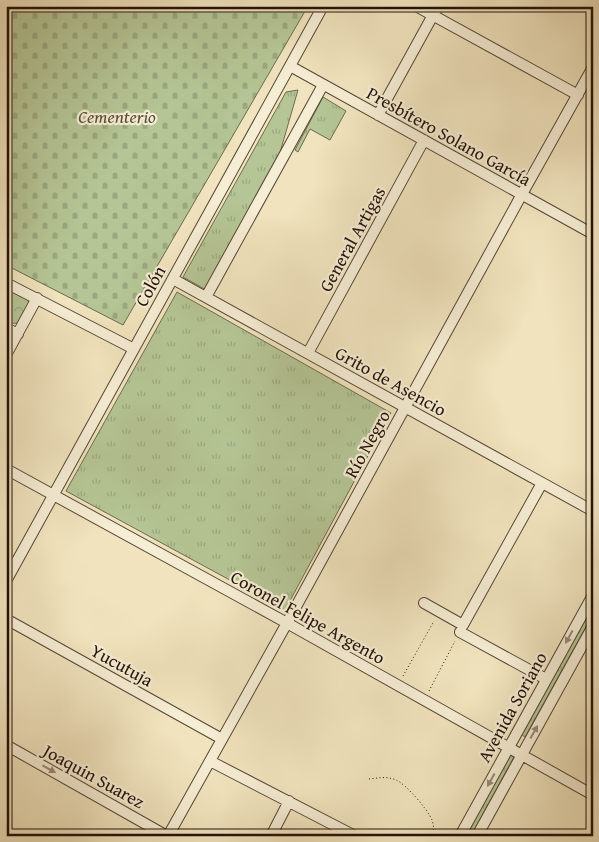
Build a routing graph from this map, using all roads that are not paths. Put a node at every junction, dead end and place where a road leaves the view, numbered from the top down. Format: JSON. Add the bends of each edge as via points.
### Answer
{"nodes":[{"id":1,"x":323,"y":6,"type":"edge"},
{"id":2,"x":416,"y":6,"type":"edge"},
{"id":3,"x":438,"y":6,"type":"edge"},
{"id":4,"x":433,"y":16,"type":"junction"},
{"id":5,"x":290,"y":66,"type":"junction"},
{"id":6,"x":593,"y":68,"type":"edge"},
{"id":7,"x":323,"y":85,"type":"junction"},
{"id":8,"x":578,"y":95,"type":"junction"},
{"id":9,"x":378,"y":115,"type":"junction"},
{"id":10,"x":424,"y":140,"type":"junction"},
{"id":11,"x":522,"y":194,"type":"junction"},
{"id":12,"x":593,"y":234,"type":"edge"},
{"id":13,"x":173,"y":279,"type":"junction"},
{"id":14,"x":6,"y":282,"type":"edge"},
{"id":15,"x":206,"y":297,"type":"junction"},
{"id":16,"x":37,"y":298,"type":"junction"},
{"id":17,"x":6,"y":328,"type":"edge"},
{"id":18,"x":18,"y":334,"type":"junction"},
{"id":19,"x":134,"y":349,"type":"junction"},
{"id":20,"x":308,"y":353,"type":"junction"},
{"id":21,"x":6,"y":355,"type":"edge"},
{"id":22,"x":405,"y":407,"type":"junction"},
{"id":23,"x":6,"y":469,"type":"edge"},
{"id":24,"x":542,"y":483,"type":"junction"},
{"id":25,"x":53,"y":496,"type":"junction"},
{"id":26,"x":593,"y":511,"type":"edge"},
{"id":27,"x":6,"y":581,"type":"edge"},
{"id":28,"x":593,"y":594,"type":"edge"},
{"id":29,"x":424,"y":603,"type":"dead end"},
{"id":30,"x":6,"y":619,"type":"edge"},
{"id":31,"x":287,"y":624,"type":"junction"},
{"id":32,"x":593,"y":626,"type":"edge"},
{"id":33,"x":460,"y":632,"type":"road end"},
{"id":34,"x":590,"y":638,"type":"edge"},
{"id":35,"x":546,"y":679,"type":"junction"},
{"id":36,"x":222,"y":739,"type":"junction"},
{"id":37,"x":6,"y":745,"type":"edge"},
{"id":38,"x":508,"y":748,"type":"junction"},
{"id":39,"x":521,"y":755,"type":"junction"},
{"id":40,"x":210,"y":760,"type":"junction"},
{"id":41,"x":593,"y":795,"type":"edge"},
{"id":42,"x":289,"y":801,"type":"junction"},
{"id":43,"x":168,"y":836,"type":"edge"},
{"id":44,"x":271,"y":836,"type":"edge"},
{"id":45,"x":355,"y":836,"type":"edge"},
{"id":46,"x":460,"y":836,"type":"edge"},
{"id":47,"x":477,"y":836,"type":"edge"}],
"edges":[{"from":1,"to":5,"type":"street","name":"Colón"},
{"from":2,"to":4,"type":"street"},
{"from":3,"to":4,"type":"street"},
{"from":4,"to":8,"type":"street"},
{"from":4,"to":9,"type":"street"},
{"from":5,"to":7,"type":"street","name":"Presbítero Solano García"},
{"from":5,"to":13,"type":"street","name":"Colón"},
{"from":6,"to":8,"type":"street","name":"Río Negro"},
{"from":7,"to":9,"type":"street","name":"Presbítero Solano García"},
{"from":7,"to":15,"type":"street"},
{"from":8,"to":11,"type":"street","name":"Río Negro"},
{"from":9,"to":10,"type":"street","name":"Presbítero Solano García"},
{"from":10,"to":11,"type":"street","name":"Presbítero Solano García"},
{"from":10,"to":20,"type":"street","name":"General Artigas"},
{"from":11,"to":12,"type":"street","name":"Presbítero Solano García"},
{"from":11,"to":22,"type":"street","name":"Río Negro"},
{"from":13,"to":15,"type":"street","name":"Grito de Asencio"},
{"from":13,"to":19,"type":"street","name":"Colón"},
{"from":14,"to":16,"type":"street"},
{"from":15,"to":20,"type":"street","name":"Grito de Asencio"},
{"from":16,"to":18,"type":"street"},
{"from":16,"to":19,"type":"street"},
{"from":17,"to":18,"type":"street"},
{"from":18,"to":21,"type":"street"},
{"from":19,"to":25,"type":"street","name":"Colón"},
{"from":20,"to":22,"type":"street","name":"Grito de Asencio"},
{"from":22,"to":24,"type":"street","name":"Grito de Asencio"},
{"from":22,"to":31,"type":"street","name":"Río Negro"},
{"from":23,"to":25,"type":"street","name":"Coronel Felipe Argento"},
{"from":24,"to":26,"type":"street","name":"Grito de Asencio"},
{"from":24,"to":29,"type":"street","via":[[463,625]]},
{"from":25,"to":27,"type":"street","name":"Colón"},
{"from":25,"to":31,"type":"street","name":"Coronel Felipe Argento"},
{"from":28,"to":35,"type":"street","name":"Avenida Soriano","one_way":true},
{"from":30,"to":36,"type":"street","name":"Yucutuja"},
{"from":31,"to":36,"type":"street","name":"Río Negro"},
{"from":31,"to":38,"type":"street","name":"Coronel Felipe Argento"},
{"from":32,"to":34,"type":"street","name":"Avenida Soriano"},
{"from":33,"to":35,"type":"street"},
{"from":39,"to":34,"type":"street","name":"Avenida Soriano","one_way":true},
{"from":35,"to":38,"type":"street","name":"Avenida Soriano"},
{"from":36,"to":40,"type":"street","name":"Río Negro"},
{"from":37,"to":43,"type":"street","name":"Joaquin Suarez","one_way":true},
{"from":38,"to":39,"type":"street","name":"Coronel Felipe Argento"},
{"from":38,"to":46,"type":"street","name":"Avenida Soriano","one_way":true},
{"from":39,"to":41,"type":"street","name":"Coronel Felipe Argento"},
{"from":39,"to":47,"type":"street","name":"Avenida Soriano"},
{"from":40,"to":42,"type":"street"},
{"from":40,"to":43,"type":"street","name":"Río Negro"},
{"from":42,"to":44,"type":"street"},
{"from":42,"to":45,"type":"street"}]}
